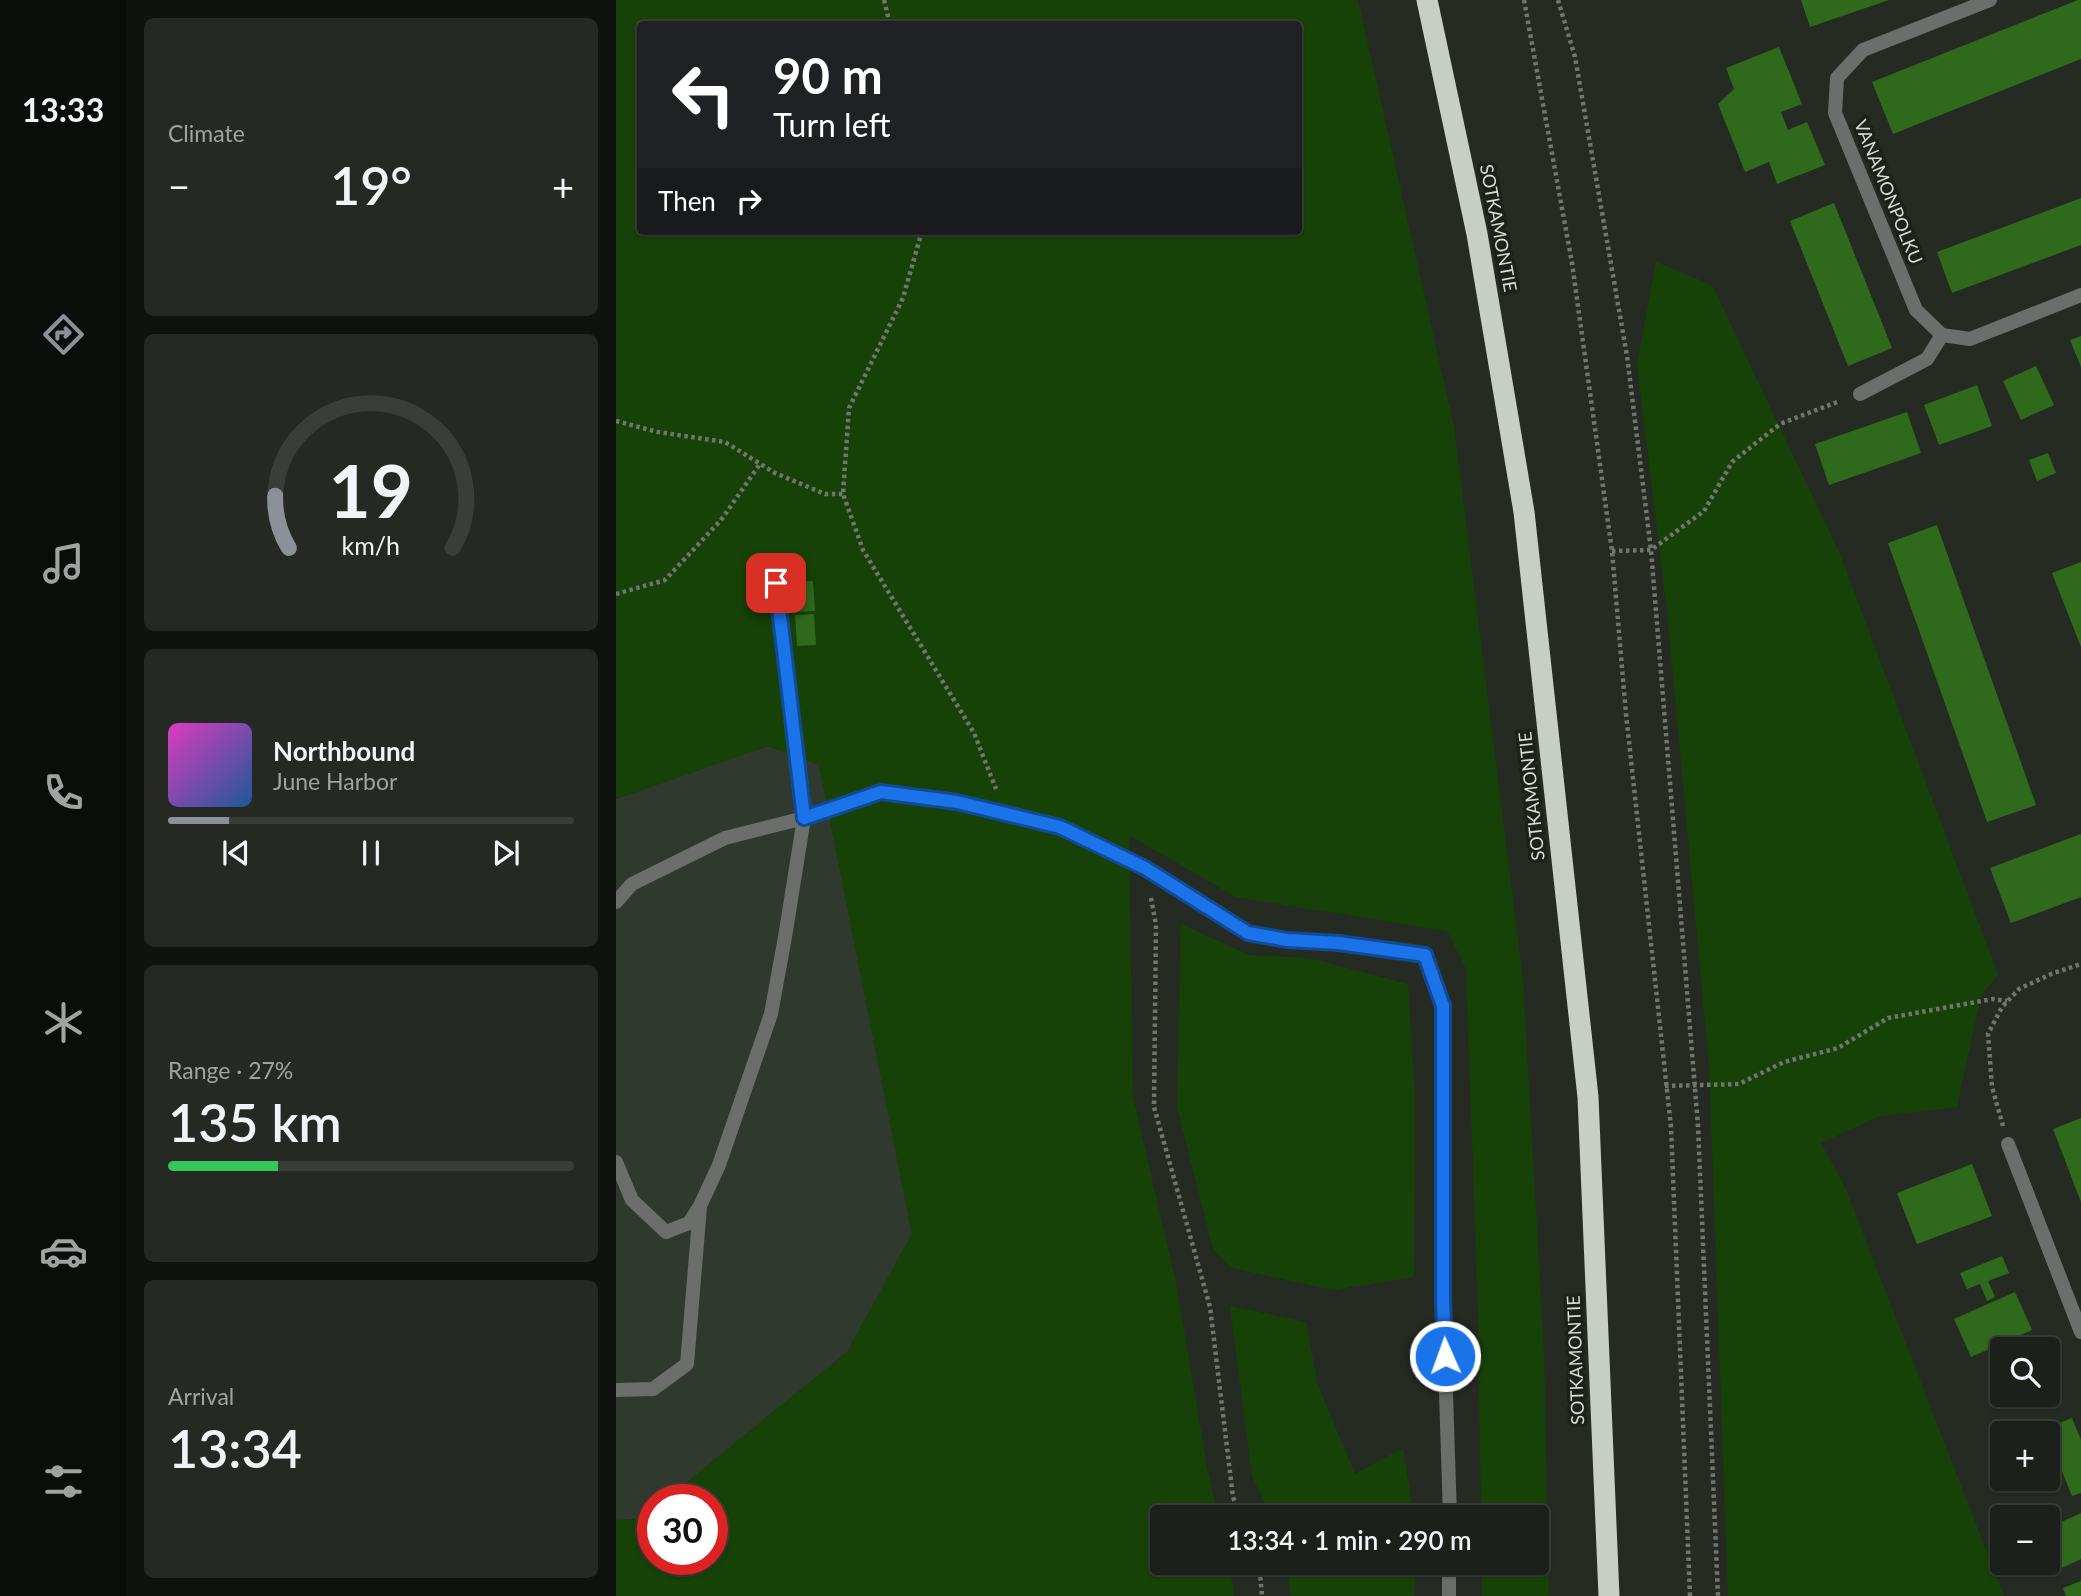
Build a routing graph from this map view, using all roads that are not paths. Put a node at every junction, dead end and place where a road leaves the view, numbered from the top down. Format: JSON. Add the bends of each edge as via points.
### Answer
{"nodes":[{"id":1,"x":1427,"y":0,"type":"edge"},
{"id":2,"x":1990,"y":0,"type":"edge"},
{"id":3,"x":2081,"y":295,"type":"edge"},
{"id":4,"x":1942,"y":335,"type":"junction"},
{"id":5,"x":1860,"y":394,"type":"road end"},
{"id":6,"x":776,"y":583,"type":"dead end"},
{"id":7,"x":804,"y":818,"type":"junction"},
{"id":8,"x":616,"y":902,"type":"edge"},
{"id":9,"x":2008,"y":1144,"type":"road end"},
{"id":10,"x":616,"y":1162,"type":"edge"},
{"id":11,"x":700,"y":1206,"type":"junction"},
{"id":12,"x":2081,"y":1332,"type":"edge"},
{"id":13,"x":616,"y":1390,"type":"edge"},
{"id":14,"x":1450,"y":1505,"type":"edge"},
{"id":15,"x":1449,"y":1575,"type":"edge"},
{"id":16,"x":1449,"y":1596,"type":"edge"},
{"id":17,"x":1609,"y":1596,"type":"edge"}],
"edges":[{"from":1,"to":17,"type":"highway","name":"SOTKAMONTIE","via":[[1477,234],[1524,512],[1588,1097]]},
{"from":2,"to":4,"type":"street","name":"VANAMONPOLKU","via":[[1863,50],[1837,78],[1835,113],[1916,310]]},
{"from":3,"to":4,"type":"street","via":[[1970,339]]},
{"from":4,"to":5,"type":"street","via":[[1927,359]]},
{"from":6,"to":7,"type":"street"},
{"from":7,"to":8,"type":"street","via":[[725,838],[632,884]]},
{"from":7,"to":11,"type":"street","via":[[771,1014],[719,1165]]},
{"from":7,"to":14,"type":"street","via":[[881,792],[957,802],[1060,827],[1145,868],[1248,933],[1425,955],[1443,1006],[1443,1300]]},
{"from":9,"to":12,"type":"street"},
{"from":10,"to":11,"type":"street","via":[[632,1200],[666,1232],[689,1223]]},
{"from":11,"to":13,"type":"street","via":[[687,1364],[653,1389]]},
{"from":15,"to":16,"type":"street"}]}
